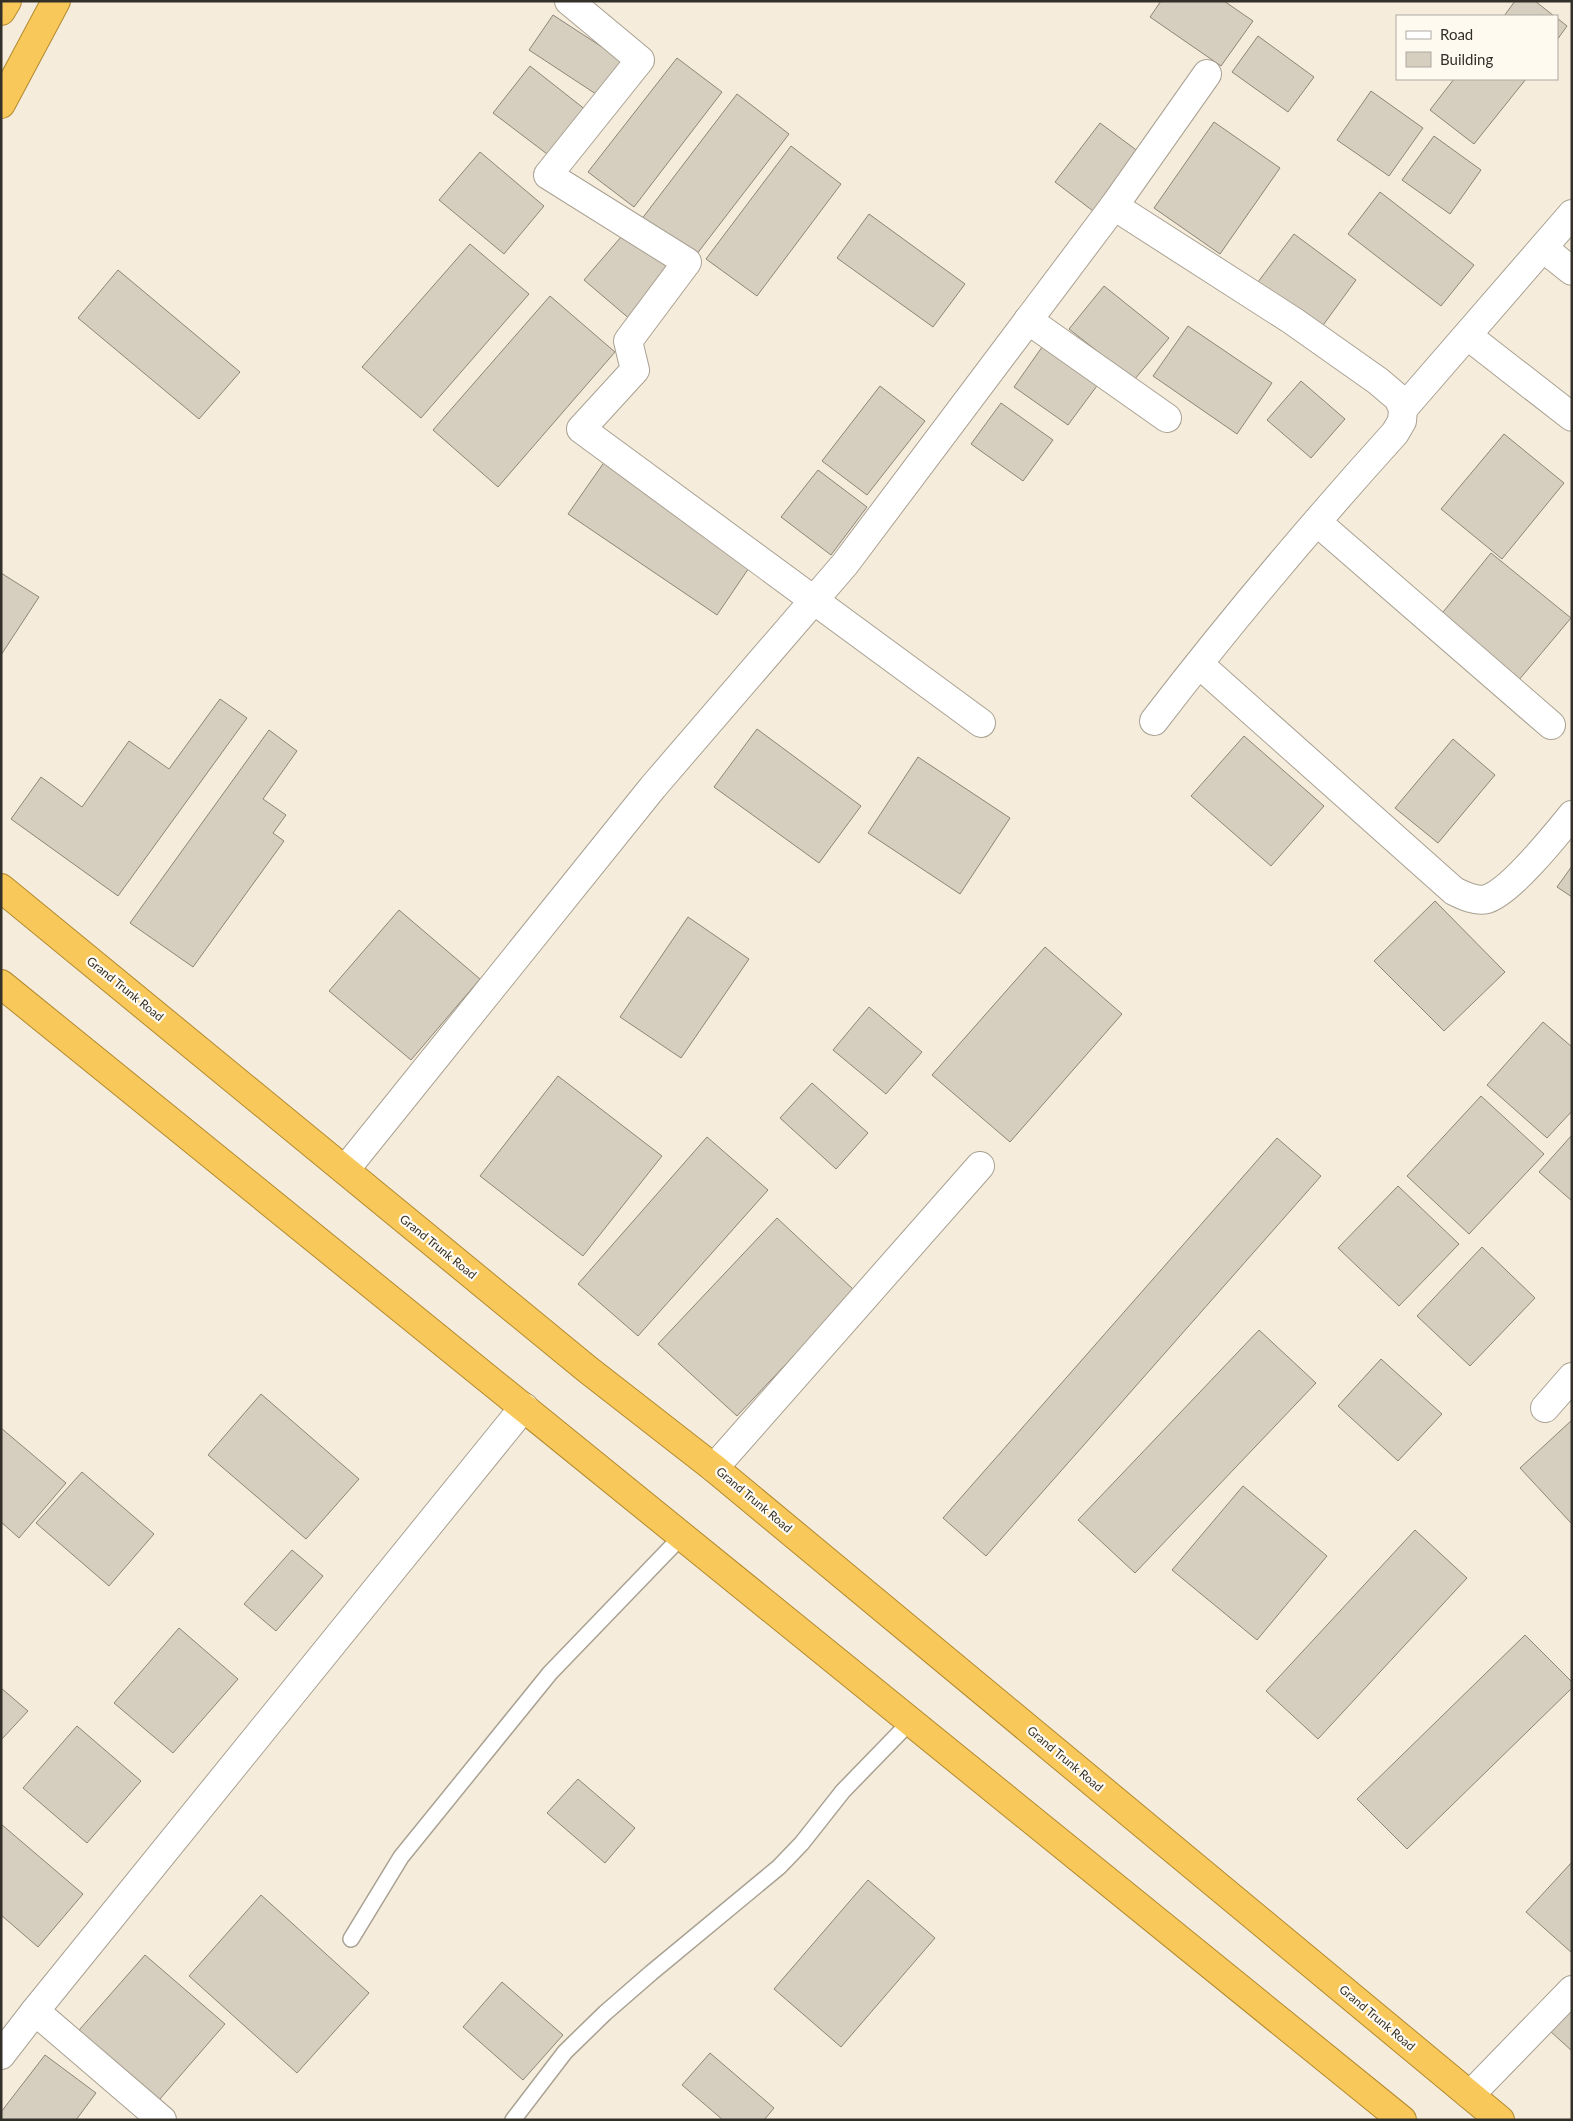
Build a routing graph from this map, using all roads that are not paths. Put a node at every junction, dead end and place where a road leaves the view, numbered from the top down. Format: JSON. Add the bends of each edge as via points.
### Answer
{"nodes":[{"id":1,"x":7,"y":1,"type":"edge"},
{"id":2,"x":56,"y":1,"type":"edge"},
{"id":3,"x":569,"y":1,"type":"edge"},
{"id":4,"x":1,"y":11,"type":"edge"},
{"id":5,"x":1207,"y":74,"type":"dead end"},
{"id":6,"x":1,"y":104,"type":"edge"},
{"id":7,"x":1114,"y":206,"type":"junction"},
{"id":8,"x":1572,"y":214,"type":"edge"},
{"id":9,"x":1543,"y":248,"type":"junction"},
{"id":10,"x":1572,"y":271,"type":"edge"},
{"id":11,"x":1028,"y":320,"type":"junction"},
{"id":12,"x":1468,"y":336,"type":"junction"},
{"id":13,"x":1402,"y":410,"type":"junction"},
{"id":14,"x":1572,"y":417,"type":"edge"},
{"id":15,"x":1167,"y":418,"type":"dead end"},
{"id":16,"x":1317,"y":522,"type":"junction"},
{"id":17,"x":814,"y":600,"type":"junction"},
{"id":18,"x":1199,"y":664,"type":"junction"},
{"id":19,"x":1154,"y":721,"type":"dead end"},
{"id":20,"x":981,"y":723,"type":"dead end"},
{"id":21,"x":1551,"y":725,"type":"dead end"},
{"id":22,"x":1572,"y":815,"type":"edge"},
{"id":23,"x":1,"y":888,"type":"edge"},
{"id":24,"x":1,"y":984,"type":"edge"},
{"id":25,"x":980,"y":1166,"type":"dead end"},
{"id":26,"x":345,"y":1170,"type":"junction"},
{"id":27,"x":1572,"y":1377,"type":"edge"},
{"id":28,"x":524,"y":1407,"type":"junction"},
{"id":29,"x":1545,"y":1408,"type":"dead end"},
{"id":30,"x":714,"y":1468,"type":"junction"},
{"id":31,"x":682,"y":1536,"type":"junction"},
{"id":32,"x":910,"y":1722,"type":"junction"},
{"id":33,"x":351,"y":1939,"type":"dead end"},
{"id":34,"x":1572,"y":1990,"type":"edge"},
{"id":35,"x":35,"y":2011,"type":"junction"},
{"id":36,"x":1,"y":2055,"type":"edge"},
{"id":37,"x":1470,"y":2095,"type":"junction"},
{"id":38,"x":162,"y":2120,"type":"edge"},
{"id":39,"x":513,"y":2120,"type":"edge"},
{"id":40,"x":1402,"y":2120,"type":"edge"},
{"id":41,"x":1500,"y":2120,"type":"edge"}],
"edges":[{"from":1,"to":4,"type":"highway"},
{"from":2,"to":6,"type":"highway"},
{"from":3,"to":17,"type":"street","via":[[640,60],[548,175],[687,262],[628,341],[635,370],[581,430]]},
{"from":5,"to":7,"type":"street"},
{"from":7,"to":11,"type":"street"},
{"from":7,"to":13,"type":"street","via":[[1353,363],[1398,398]]},
{"from":8,"to":9,"type":"street"},
{"from":9,"to":10,"type":"street"},
{"from":9,"to":12,"type":"street"},
{"from":11,"to":15,"type":"street"},
{"from":11,"to":17,"type":"street","via":[[845,564]]},
{"from":12,"to":13,"type":"street"},
{"from":12,"to":14,"type":"street"},
{"from":13,"to":16,"type":"street","via":[[1402,421],[1395,434]]},
{"from":16,"to":18,"type":"street"},
{"from":16,"to":21,"type":"street"},
{"from":17,"to":20,"type":"street"},
{"from":17,"to":26,"type":"street","via":[[653,787]]},
{"from":18,"to":19,"type":"street"},
{"from":18,"to":22,"type":"street","via":[[1454,891],[1470,898],[1486,899],[1502,891]]},
{"from":23,"to":26,"type":"highway","name":"Grand Trunk Road"},
{"from":24,"to":28,"type":"highway"},
{"from":25,"to":30,"type":"street"},
{"from":26,"to":30,"type":"highway","name":"Grand Trunk Road","via":[[587,1369]]},
{"from":27,"to":29,"type":"street"},
{"from":28,"to":31,"type":"highway"},
{"from":28,"to":35,"type":"street"},
{"from":30,"to":37,"type":"highway","name":"Grand Trunk Road"},
{"from":31,"to":32,"type":"highway"},
{"from":31,"to":33,"type":"lane","via":[[550,1673],[402,1857]]},
{"from":32,"to":39,"type":"lane","via":[[843,1791],[779,1867],[651,1973],[566,2052]]},
{"from":32,"to":40,"type":"highway"},
{"from":34,"to":37,"type":"street"},
{"from":35,"to":36,"type":"street"},
{"from":35,"to":38,"type":"street"},
{"from":37,"to":41,"type":"highway","name":"Grand Trunk Road"}]}
